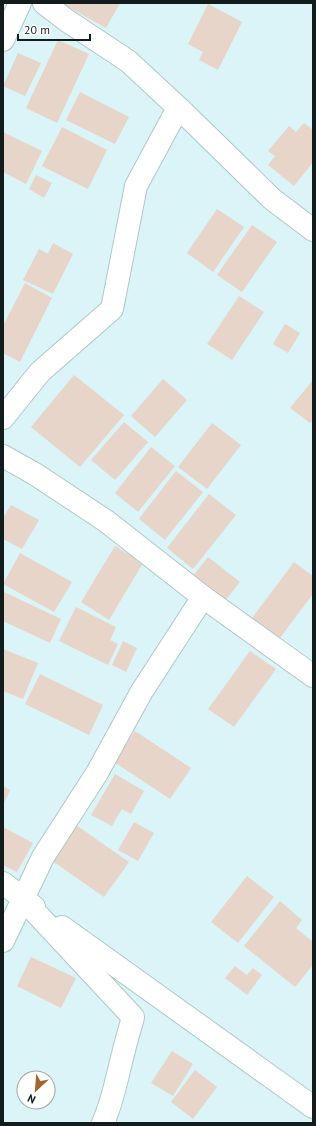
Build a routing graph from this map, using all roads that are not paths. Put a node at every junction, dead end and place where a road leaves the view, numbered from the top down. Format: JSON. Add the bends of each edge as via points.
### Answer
{"nodes":[{"id":1,"x":20,"y":3,"type":"edge"},
{"id":2,"x":44,"y":3,"type":"edge"},
{"id":3,"x":3,"y":40,"type":"edge"},
{"id":4,"x":178,"y":108,"type":"junction"},
{"id":5,"x":313,"y":230,"type":"edge"},
{"id":6,"x":3,"y":418,"type":"edge"},
{"id":7,"x":3,"y":456,"type":"edge"},
{"id":8,"x":203,"y":597,"type":"junction"},
{"id":9,"x":313,"y":676,"type":"edge"},
{"id":10,"x":3,"y":883,"type":"edge"},
{"id":11,"x":23,"y":899,"type":"junction"},
{"id":12,"x":3,"y":941,"type":"edge"},
{"id":13,"x":313,"y":1107,"type":"edge"},
{"id":14,"x":103,"y":1123,"type":"edge"}],
"edges":[{"from":1,"to":3,"type":"street"},
{"from":2,"to":4,"type":"street","via":[[128,61]]},
{"from":4,"to":5,"type":"street","via":[[272,199]]},
{"from":4,"to":6,"type":"street","via":[[136,186],[112,308],[40,372]]},
{"from":7,"to":8,"type":"street","via":[[106,521]]},
{"from":8,"to":9,"type":"street"},
{"from":8,"to":11,"type":"street","via":[[142,691],[97,773],[43,857]]},
{"from":10,"to":11,"type":"street"},
{"from":11,"to":12,"type":"street"},
{"from":11,"to":13,"type":"street"},
{"from":11,"to":14,"type":"street","via":[[133,1017]]}]}
